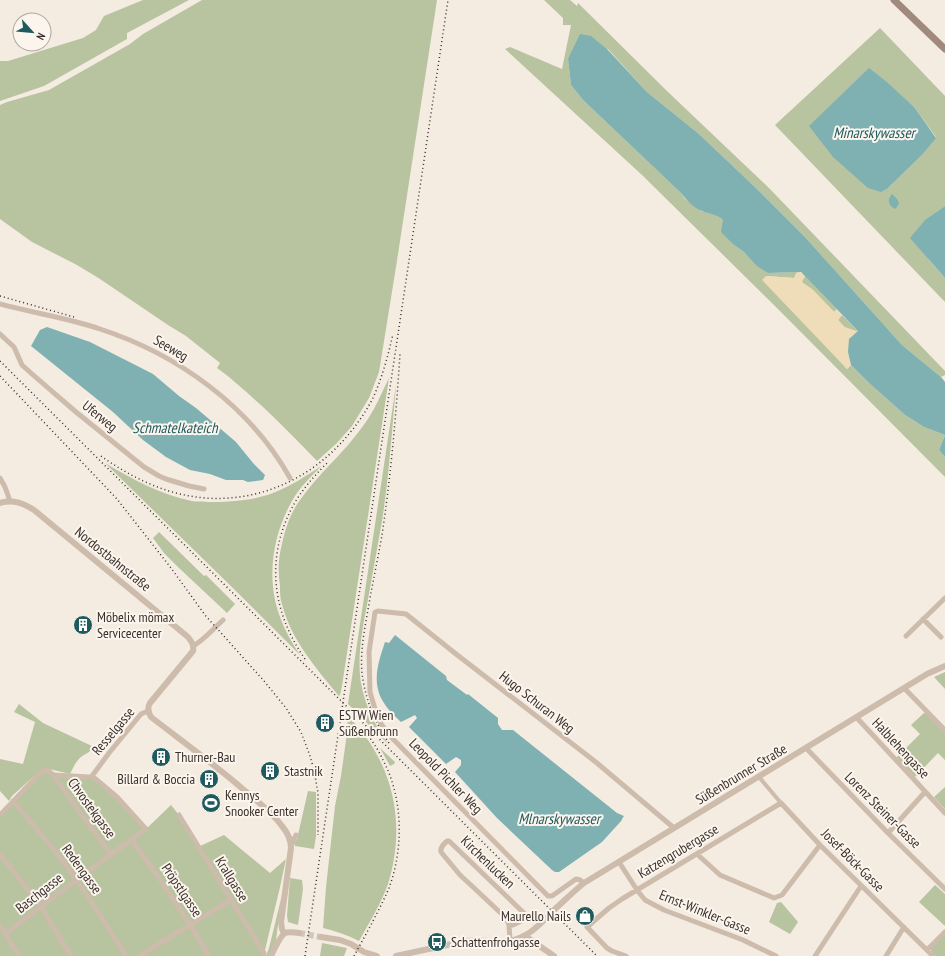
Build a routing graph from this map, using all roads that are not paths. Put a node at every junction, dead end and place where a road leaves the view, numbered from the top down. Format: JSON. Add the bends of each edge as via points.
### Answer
{"nodes":[{"id":1,"x":894,"y":0,"type":"edge"},
{"id":2,"x":945,"y":49,"type":"edge"},
{"id":3,"x":0,"y":304,"type":"edge"},
{"id":4,"x":0,"y":334,"type":"edge"},
{"id":5,"x":0,"y":478,"type":"edge"},
{"id":6,"x":290,"y":478,"type":"dead end"},
{"id":7,"x":204,"y":489,"type":"dead end"},
{"id":8,"x":5,"y":502,"type":"edge"},
{"id":9,"x":945,"y":598,"type":"edge"},
{"id":10,"x":378,"y":611,"type":"joint"},
{"id":11,"x":923,"y":619,"type":"junction"},
{"id":12,"x":223,"y":620,"type":"dead end"},
{"id":13,"x":906,"y":636,"type":"dead end"},
{"id":14,"x":941,"y":637,"type":"dead end"},
{"id":15,"x":194,"y":646,"type":"junction"},
{"id":16,"x":945,"y":666,"type":"edge"},
{"id":17,"x":905,"y":689,"type":"junction"},
{"id":18,"x":148,"y":710,"type":"junction"},
{"id":19,"x":857,"y":718,"type":"junction"},
{"id":20,"x":945,"y":730,"type":"edge"},
{"id":21,"x":806,"y":748,"type":"junction"},
{"id":22,"x":53,"y":775,"type":"junction"},
{"id":23,"x":92,"y":776,"type":"junction"},
{"id":24,"x":759,"y":777,"type":"junction"},
{"id":25,"x":925,"y":792,"type":"junction"},
{"id":26,"x":13,"y":801,"type":"junction"},
{"id":27,"x":781,"y":803,"type":"junction"},
{"id":28,"x":945,"y":813,"type":"edge"},
{"id":29,"x":0,"y":815,"type":"edge"},
{"id":30,"x":179,"y":816,"type":"dead end"},
{"id":31,"x":674,"y":828,"type":"junction"},
{"id":32,"x":888,"y":833,"type":"junction"},
{"id":33,"x":296,"y":835,"type":"dead end"},
{"id":34,"x":132,"y":840,"type":"junction"},
{"id":35,"x":291,"y":845,"type":"junction"},
{"id":36,"x":820,"y":845,"type":"junction"},
{"id":37,"x":0,"y":854,"type":"edge"},
{"id":38,"x":697,"y":854,"type":"junction"},
{"id":39,"x":111,"y":855,"type":"junction"},
{"id":40,"x":619,"y":862,"type":"junction"},
{"id":41,"x":76,"y":880,"type":"junction"},
{"id":42,"x":584,"y":883,"type":"junction"},
{"id":43,"x":861,"y":886,"type":"junction"},
{"id":44,"x":945,"y":888,"type":"edge"},
{"id":45,"x":637,"y":890,"type":"junction"},
{"id":46,"x":231,"y":900,"type":"junction"},
{"id":47,"x":41,"y":907,"type":"junction"},
{"id":48,"x":191,"y":925,"type":"junction"},
{"id":49,"x":509,"y":925,"type":"junction"},
{"id":50,"x":0,"y":926,"type":"edge"},
{"id":51,"x":904,"y":927,"type":"junction"},
{"id":52,"x":945,"y":932,"type":"edge"},
{"id":53,"x":299,"y":933,"type":"tunnel mouth"},
{"id":54,"x":5,"y":934,"type":"junction"},
{"id":55,"x":284,"y":934,"type":"junction"},
{"id":56,"x":525,"y":936,"type":"junction"},
{"id":57,"x":321,"y":937,"type":"tunnel mouth"},
{"id":58,"x":510,"y":941,"type":"junction"},
{"id":59,"x":927,"y":950,"type":"junction"},
{"id":60,"x":613,"y":954,"type":"edge"},
{"id":61,"x":20,"y":956,"type":"edge"},
{"id":62,"x":71,"y":956,"type":"edge"},
{"id":63,"x":126,"y":956,"type":"edge"},
{"id":64,"x":139,"y":956,"type":"edge"},
{"id":65,"x":209,"y":956,"type":"edge"},
{"id":66,"x":264,"y":956,"type":"edge"},
{"id":67,"x":271,"y":956,"type":"edge"},
{"id":68,"x":377,"y":956,"type":"edge"},
{"id":69,"x":396,"y":956,"type":"edge"},
{"id":70,"x":554,"y":956,"type":"edge"},
{"id":71,"x":626,"y":956,"type":"edge"},
{"id":72,"x":776,"y":956,"type":"edge"},
{"id":73,"x":815,"y":956,"type":"edge"},
{"id":74,"x":886,"y":956,"type":"edge"},
{"id":75,"x":933,"y":956,"type":"edge"}],
"edges":[{"from":1,"to":2,"type":"main road"},
{"from":3,"to":6,"type":"street","name":"Seeweg","via":[[101,329],[166,358],[210,387],[237,410],[267,444]]},
{"from":4,"to":7,"type":"street","name":"Uferweg","via":[[15,349],[21,363],[32,374],[144,467],[166,479]]},
{"from":5,"to":8,"type":"street","name":"Nordostbahnstraße","via":[[5,487]]},
{"from":8,"to":15,"type":"street","name":"Nordostbahnstraße","via":[[24,504],[41,515],[188,637]]},
{"from":9,"to":11,"type":"street"},
{"from":10,"to":31,"type":"street","name":"Hugo Schuran Weg","via":[[406,614]]},
{"from":10,"to":42,"type":"street","name":"Leopold Pichler Weg","via":[[375,612],[369,652],[369,684],[375,709],[392,738],[548,896],[552,896],[576,879]]},
{"from":11,"to":13,"type":"street"},
{"from":11,"to":14,"type":"street"},
{"from":12,"to":15,"type":"street"},
{"from":15,"to":18,"type":"street","name":"Resselgasse","via":[[190,655],[150,703]]},
{"from":16,"to":17,"type":"street","name":"Süßenbrunner Straße"},
{"from":17,"to":19,"type":"street","name":"Süßenbrunner Straße"},
{"from":17,"to":20,"type":"street"},
{"from":18,"to":23,"type":"street","name":"Resselgasse","via":[[141,714]]},
{"from":18,"to":35,"type":"street","via":[[151,717],[270,812],[285,830]]},
{"from":19,"to":21,"type":"street","name":"Süßenbrunner Straße"},
{"from":19,"to":25,"type":"street","name":"Halblehengasse"},
{"from":21,"to":24,"type":"street","name":"Süßenbrunner Straße"},
{"from":21,"to":32,"type":"street","name":"Lorenz Steiner-Gasse"},
{"from":22,"to":23,"type":"street"},
{"from":22,"to":26,"type":"street","via":[[49,771],[42,771]]},
{"from":22,"to":39,"type":"street","name":"Chvostekgasse"},
{"from":23,"to":34,"type":"street","name":"Baschgasse","via":[[117,797],[146,829]]},
{"from":24,"to":27,"type":"street","name":"Josef-Böck-Gasse"},
{"from":24,"to":31,"type":"street","name":"Süßenbrunner Straße"},
{"from":25,"to":28,"type":"street","name":"Halblehengasse"},
{"from":25,"to":32,"type":"street"},
{"from":26,"to":29,"type":"street"},
{"from":26,"to":41,"type":"street","name":"Redengasse"},
{"from":27,"to":36,"type":"street","name":"Josef-Böck-Gasse"},
{"from":27,"to":38,"type":"street","name":"Katzengrubergasse"},
{"from":30,"to":46,"type":"street","name":"Krallgasse"},
{"from":31,"to":40,"type":"street","name":"Süßenbrunner Straße"},
{"from":32,"to":44,"type":"street","name":"Lorenz Steiner-Gasse"},
{"from":33,"to":35,"type":"street"},
{"from":34,"to":39,"type":"street","name":"Baschgasse"},
{"from":34,"to":48,"type":"street","name":"Pröpstlgasse"},
{"from":35,"to":55,"type":"street","via":[[281,922]]},
{"from":36,"to":38,"type":"street","via":[[782,895],[774,898],[720,875]]},
{"from":36,"to":43,"type":"street","name":"Josef-Böck-Gasse"},
{"from":37,"to":47,"type":"street"},
{"from":38,"to":45,"type":"street","name":"Katzengrubergasse"},
{"from":39,"to":41,"type":"street","name":"Baschgasse"},
{"from":40,"to":42,"type":"street","name":"Süßenbrunner Straße"},
{"from":40,"to":45,"type":"street","name":"Ernst-Winkler-Gasse"},
{"from":41,"to":47,"type":"street","name":"Baschgasse"},
{"from":41,"to":63,"type":"street","name":"Redengasse"},
{"from":42,"to":56,"type":"street","name":"Süßenbrunner Straße"},
{"from":43,"to":51,"type":"street","name":"Josef-Böck-Gasse"},
{"from":43,"to":73,"type":"street"},
{"from":45,"to":60,"type":"street","name":"Katzengrubergasse","via":[[609,908],[587,927]]},
{"from":45,"to":72,"type":"street","name":"Ernst-Winkler-Gasse","via":[[645,900],[664,910],[743,940]]},
{"from":46,"to":48,"type":"street"},
{"from":46,"to":66,"type":"street","name":"Krallgasse"},
{"from":47,"to":54,"type":"street","name":"Baschgasse"},
{"from":47,"to":62,"type":"street"},
{"from":48,"to":64,"type":"street"},
{"from":48,"to":65,"type":"street","name":"Pröpstlgasse"},
{"from":49,"to":49,"type":"street","name":"Kirchenlucken","via":[[527,916],[450,841],[447,841],[442,847],[442,852],[460,875],[503,914]]},
{"from":49,"to":58,"type":"street"},
{"from":50,"to":54,"type":"street"},
{"from":51,"to":59,"type":"street","name":"Josef-Böck-Gasse"},
{"from":51,"to":74,"type":"street"},
{"from":52,"to":59,"type":"street"},
{"from":53,"to":55,"type":"street"},
{"from":54,"to":61,"type":"street"},
{"from":55,"to":67,"type":"street"},
{"from":56,"to":58,"type":"street","name":"Süßenbrunner Straße"},
{"from":56,"to":70,"type":"street"},
{"from":57,"to":68,"type":"street","via":[[340,940]]},
{"from":58,"to":69,"type":"street","name":"Süßenbrunner Straße","via":[[466,940]]},
{"from":59,"to":75,"type":"street","name":"Josef-Böck-Gasse"},
{"from":60,"to":71,"type":"street"}]}
